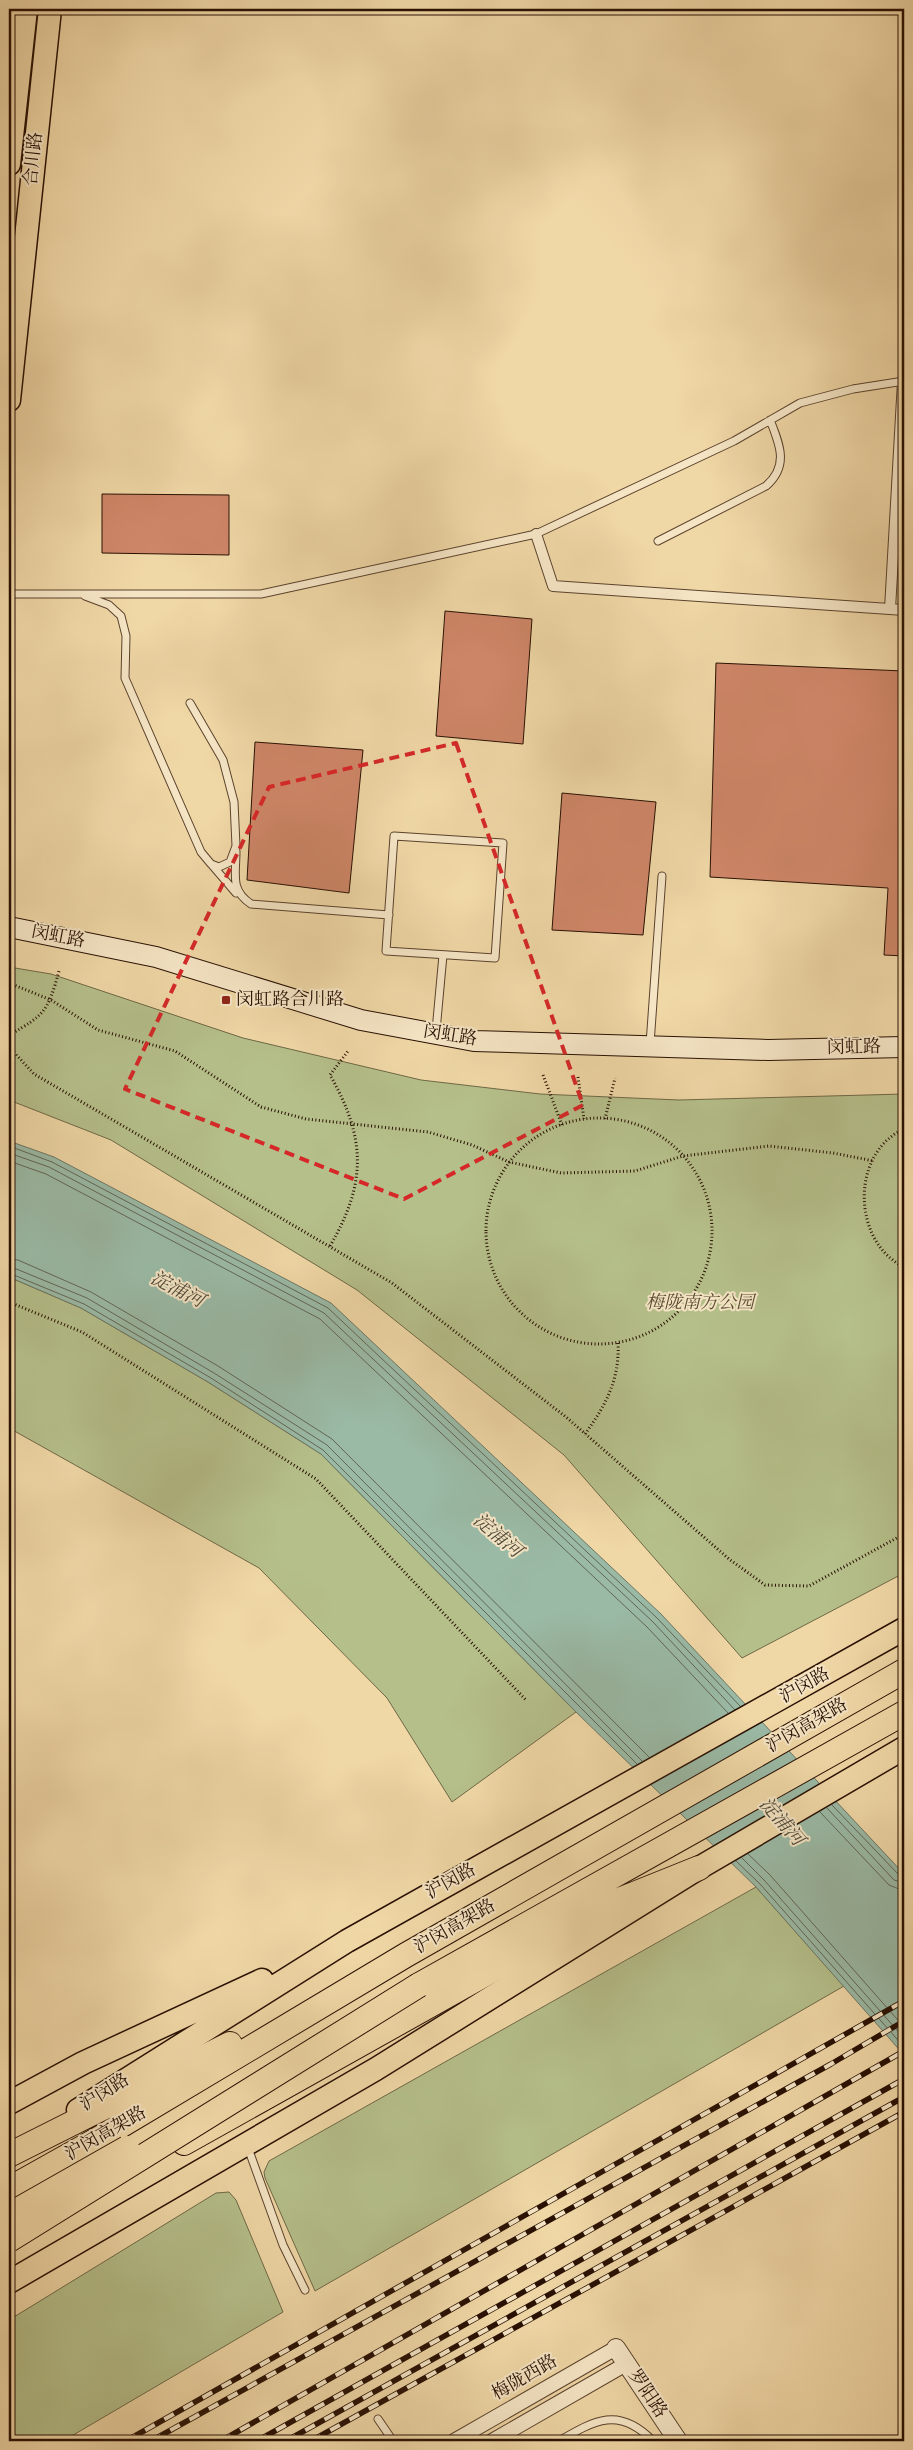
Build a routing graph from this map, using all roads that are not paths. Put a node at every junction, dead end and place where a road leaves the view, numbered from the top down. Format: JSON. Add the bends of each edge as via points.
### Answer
{"nodes":[{"id":1,"x":26,"y":9,"type":"edge"},
{"id":2,"x":50,"y":9,"type":"edge"},
{"id":3,"x":9,"y":164,"type":"edge"},
{"id":4,"x":904,"y":381,"type":"edge"},
{"id":5,"x":9,"y":400,"type":"edge"},
{"id":6,"x":770,"y":420,"type":"junction"},
{"id":7,"x":536,"y":534,"type":"junction"},
{"id":8,"x":658,"y":541,"type":"dead end"},
{"id":9,"x":9,"y":594,"type":"edge"},
{"id":10,"x":80,"y":594,"type":"junction"},
{"id":11,"x":890,"y":609,"type":"junction"},
{"id":12,"x":904,"y":610,"type":"edge"},
{"id":13,"x":190,"y":703,"type":"dead end"},
{"id":14,"x":236,"y":846,"type":"junction"},
{"id":15,"x":208,"y":860,"type":"junction"},
{"id":16,"x":662,"y":876,"type":"dead end"},
{"id":17,"x":240,"y":897,"type":"junction"},
{"id":18,"x":389,"y":915,"type":"junction"},
{"id":19,"x":9,"y":927,"type":"edge"},
{"id":20,"x":443,"y":954,"type":"junction"},
{"id":21,"x":435,"y":1034,"type":"junction"},
{"id":22,"x":649,"y":1047,"type":"junction"},
{"id":23,"x":904,"y":1047,"type":"edge"},
{"id":24,"x":904,"y":1629,"type":"edge"},
{"id":25,"x":904,"y":1671,"type":"edge"},
{"id":26,"x":904,"y":1713,"type":"edge"},
{"id":27,"x":904,"y":1748,"type":"edge"},
{"id":28,"x":699,"y":1868,"type":"junction"},
{"id":29,"x":347,"y":1941,"type":"junction"},
{"id":30,"x":406,"y":1955,"type":"junction"},
{"id":31,"x":419,"y":1985,"type":"junction"},
{"id":32,"x":9,"y":2103,"type":"edge"},
{"id":33,"x":247,"y":2145,"type":"junction"},
{"id":34,"x":9,"y":2154,"type":"edge"},
{"id":35,"x":9,"y":2189,"type":"edge"},
{"id":36,"x":9,"y":2215,"type":"edge"},
{"id":37,"x":9,"y":2238,"type":"edge"},
{"id":38,"x":9,"y":2282,"type":"edge"},
{"id":39,"x":305,"y":2290,"type":"dead end"},
{"id":40,"x":616,"y":2348,"type":"joint"},
{"id":41,"x":626,"y":2364,"type":"junction"},
{"id":42,"x":378,"y":2419,"type":"dead end"},
{"id":43,"x":393,"y":2441,"type":"edge"},
{"id":44,"x":454,"y":2441,"type":"edge"},
{"id":45,"x":492,"y":2441,"type":"edge"},
{"id":46,"x":559,"y":2441,"type":"edge"},
{"id":47,"x":653,"y":2441,"type":"edge"},
{"id":48,"x":678,"y":2441,"type":"edge"}],
"edges":[{"from":1,"to":3,"type":"main road","name":"合川路"},
{"from":2,"to":5,"type":"main road","name":"合川路"},
{"from":4,"to":6,"type":"lane","via":[[853,389],[800,403]]},
{"from":4,"to":11,"type":"street"},
{"from":6,"to":7,"type":"lane"},
{"from":6,"to":8,"type":"lane","via":[[779,442],[781,466],[776,477],[766,486]]},
{"from":7,"to":10,"type":"lane","via":[[261,594]]},
{"from":7,"to":11,"type":"street","via":[[553,586]]},
{"from":9,"to":10,"type":"lane"},
{"from":10,"to":15,"type":"lane","via":[[109,605],[121,616],[126,636],[125,678],[201,852]]},
{"from":11,"to":12,"type":"street"},
{"from":13,"to":14,"type":"lane","via":[[223,760],[234,802]]},
{"from":14,"to":15,"type":"lane","via":[[230,862],[219,867]]},
{"from":14,"to":17,"type":"lane","via":[[236,885]]},
{"from":15,"to":17,"type":"lane"},
{"from":16,"to":22,"type":"lane"},
{"from":17,"to":18,"type":"lane","via":[[251,904],[269,907]]},
{"from":18,"to":20,"type":"lane","via":[[386,951]]},
{"from":18,"to":20,"type":"lane","via":[[394,836],[503,843],[496,958]]},
{"from":19,"to":21,"type":"main road","name":"闵虹路","via":[[156,957],[361,1020]]},
{"from":20,"to":21,"type":"lane"},
{"from":21,"to":22,"type":"main road","name":"闵虹路","via":[[474,1041]]},
{"from":22,"to":23,"type":"main road","name":"闵虹路","via":[[768,1050]]},
{"from":24,"to":29,"type":"main road","name":"沪闵路"},
{"from":25,"to":30,"type":"highway","name":"沪闵高架路"},
{"from":26,"to":31,"type":"highway","name":"沪闵高架路"},
{"from":27,"to":28,"type":"main road"},
{"from":28,"to":33,"type":"main road","via":[[376,2069]]},
{"from":28,"to":37,"type":"highway","via":[[582,1915],[516,1957],[254,2105]]},
{"from":29,"to":32,"type":"main road","via":[[83,2063]]},
{"from":29,"to":34,"type":"main road","name":"沪闵路"},
{"from":30,"to":34,"type":"highway"},
{"from":30,"to":35,"type":"highway","name":"沪闵高架路"},
{"from":31,"to":36,"type":"highway","name":"沪闵高架路","bridge":true},
{"from":31,"to":37,"type":"highway","bridge":true},
{"from":33,"to":38,"type":"main road"},
{"from":33,"to":39,"type":"lane","via":[[283,2246]]},
{"from":40,"to":41,"type":"street","name":"罗阳路"},
{"from":40,"to":44,"type":"street","name":"梅陇西路"},
{"from":41,"to":45,"type":"street"},
{"from":41,"to":48,"type":"street","name":"罗阳路"},
{"from":42,"to":43,"type":"lane"},
{"from":46,"to":47,"type":"lane","via":[[590,2423],[611,2418],[632,2424]]}]}
